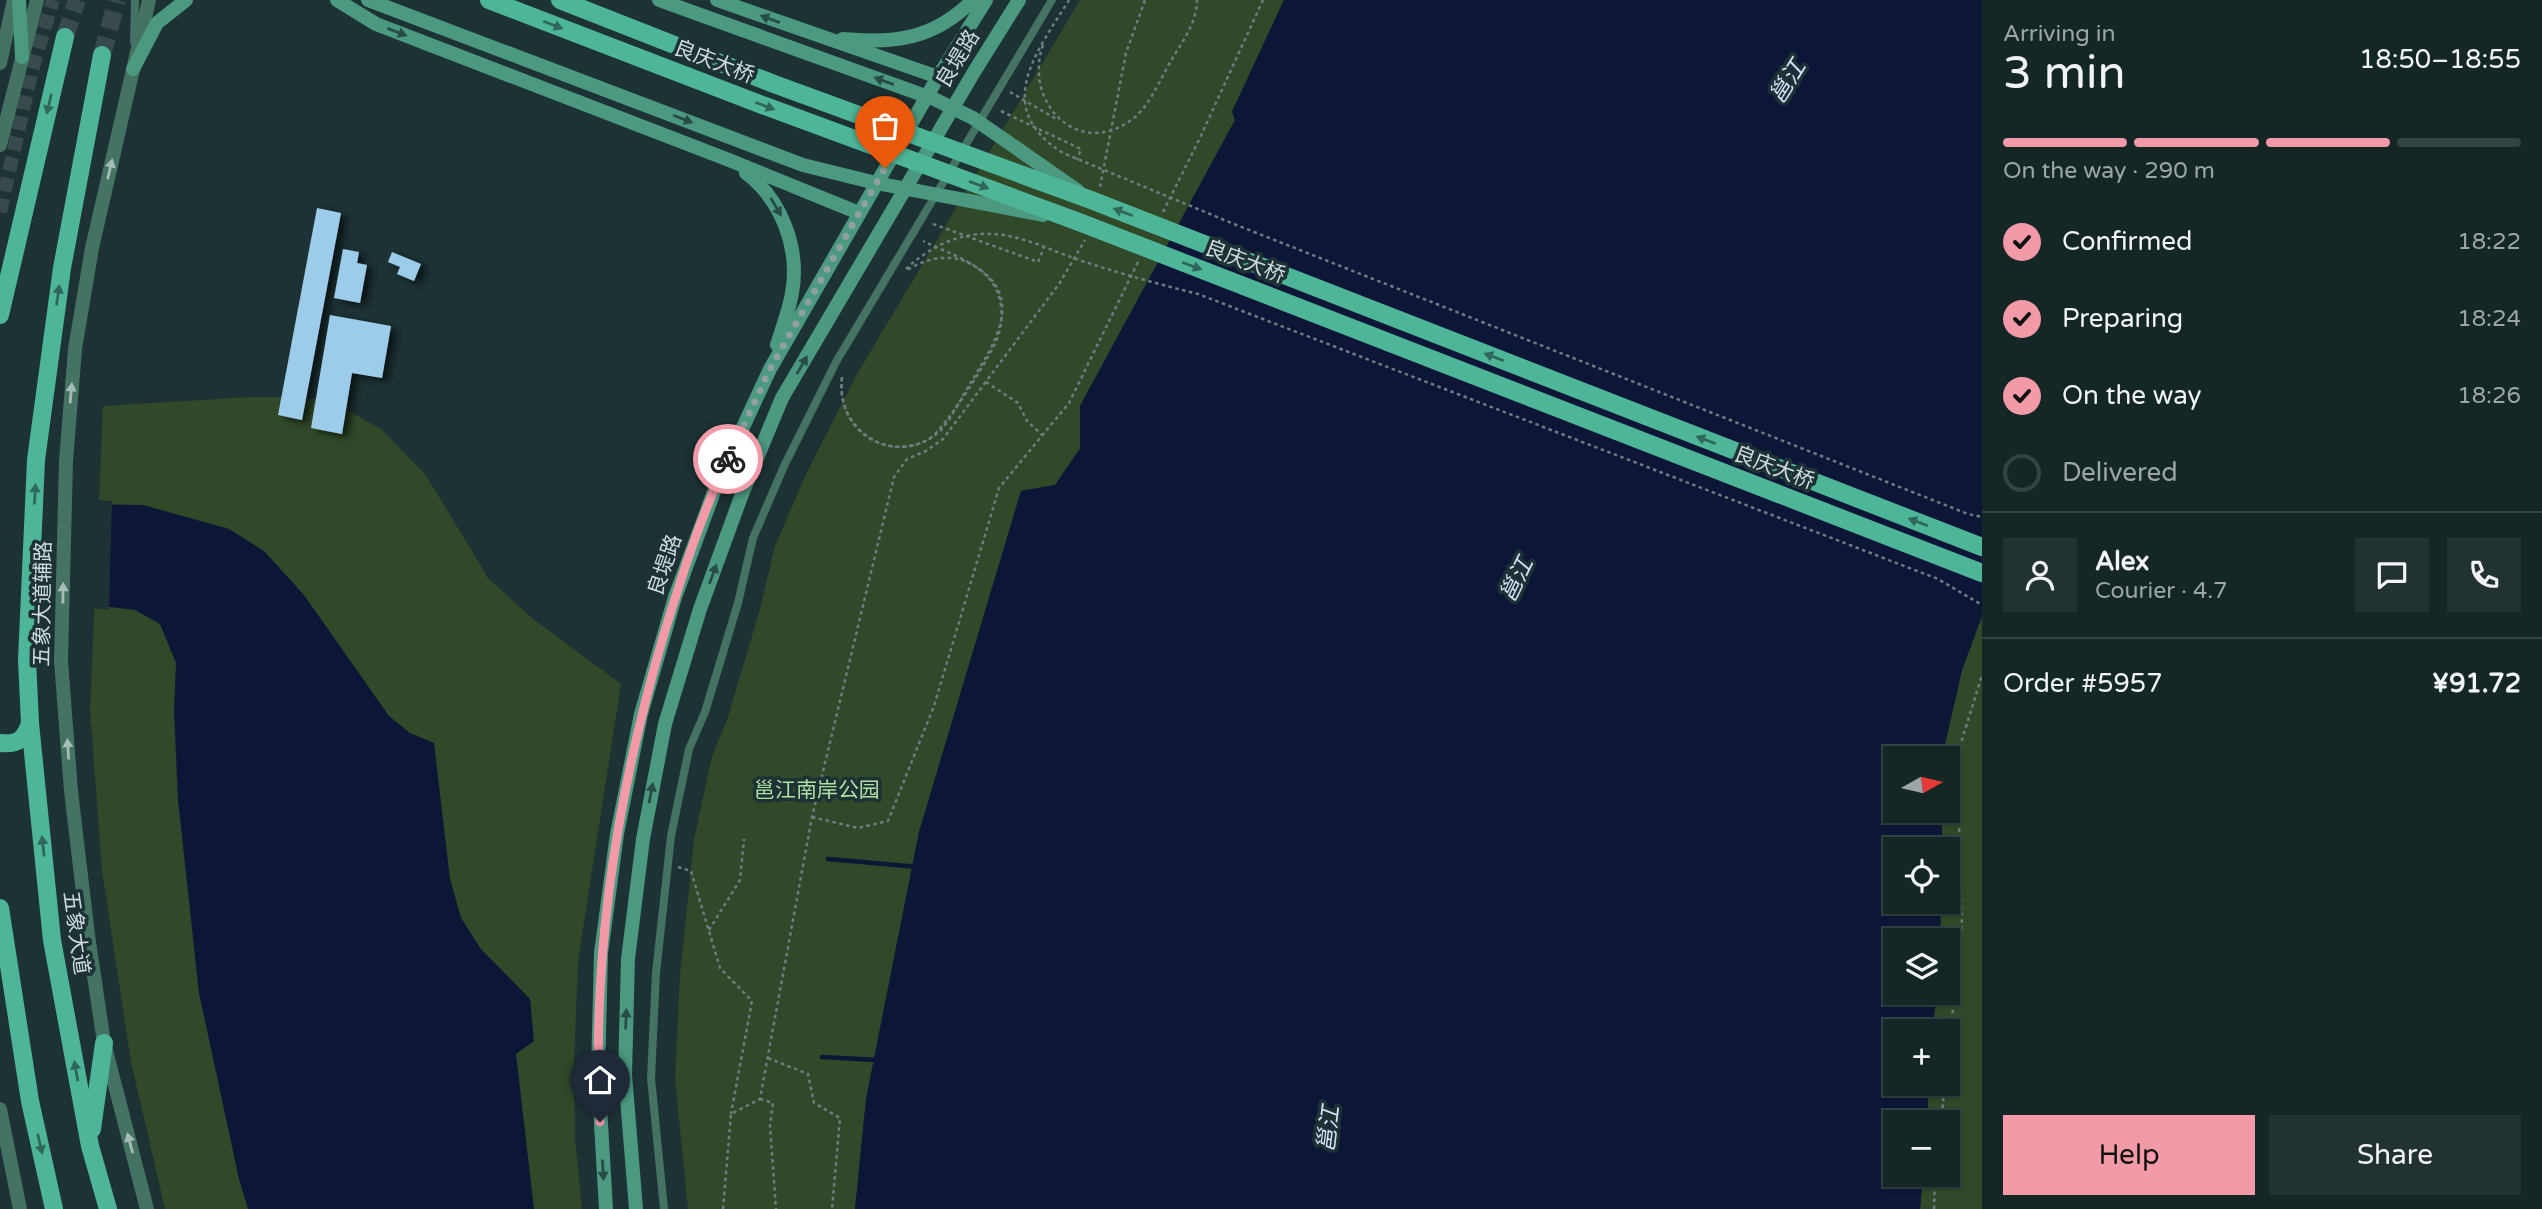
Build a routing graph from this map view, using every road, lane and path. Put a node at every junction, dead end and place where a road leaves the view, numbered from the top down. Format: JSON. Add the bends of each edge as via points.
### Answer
{"nodes":[{"id":1,"x":17,"y":0,"type":"edge"},
{"id":2,"x":135,"y":0,"type":"edge"},
{"id":3,"x":149,"y":0,"type":"edge"},
{"id":4,"x":186,"y":0,"type":"edge"},
{"id":5,"x":337,"y":0,"type":"edge"},
{"id":6,"x":368,"y":0,"type":"edge"},
{"id":7,"x":489,"y":0,"type":"edge"},
{"id":8,"x":559,"y":0,"type":"edge"},
{"id":9,"x":717,"y":0,"type":"edge"},
{"id":10,"x":973,"y":0,"type":"edge"},
{"id":11,"x":986,"y":0,"type":"edge"},
{"id":12,"x":1019,"y":0,"type":"edge"},
{"id":13,"x":1052,"y":0,"type":"edge"},
{"id":14,"x":1068,"y":0,"type":"edge"},
{"id":15,"x":1145,"y":0,"type":"edge"},
{"id":16,"x":1197,"y":0,"type":"edge"},
{"id":17,"x":1263,"y":0,"type":"edge"},
{"id":18,"x":37,"y":1,"type":"edge"},
{"id":19,"x":664,"y":2,"type":"edge"},
{"id":20,"x":65,"y":37,"type":"tunnel mouth"},
{"id":21,"x":822,"y":38,"type":"junction"},
{"id":22,"x":102,"y":55,"type":"tunnel mouth"},
{"id":23,"x":22,"y":57,"type":"junction"},
{"id":24,"x":0,"y":63,"type":"edge"},
{"id":25,"x":133,"y":69,"type":"junction"},
{"id":26,"x":938,"y":78,"type":"junction"},
{"id":27,"x":1011,"y":93,"type":"dead end"},
{"id":28,"x":989,"y":105,"type":"junction"},
{"id":29,"x":0,"y":145,"type":"edge"},
{"id":30,"x":729,"y":160,"type":"junction"},
{"id":31,"x":1077,"y":160,"type":"junction"},
{"id":32,"x":1094,"y":199,"type":"junction"},
{"id":33,"x":859,"y":213,"type":"junction"},
{"id":34,"x":1162,"y":215,"type":"dead end"},
{"id":35,"x":922,"y":220,"type":"junction"},
{"id":36,"x":1083,"y":228,"type":"junction"},
{"id":37,"x":921,"y":240,"type":"dead end"},
{"id":38,"x":1044,"y":248,"type":"junction"},
{"id":39,"x":1143,"y":252,"type":"dead end"},
{"id":40,"x":0,"y":315,"type":"edge"},
{"id":41,"x":770,"y":369,"type":"junction"},
{"id":42,"x":986,"y":382,"type":"junction"},
{"id":43,"x":1042,"y":435,"type":"junction"},
{"id":44,"x":1982,"y":517,"type":"edge"},
{"id":45,"x":1982,"y":547,"type":"edge"},
{"id":46,"x":1982,"y":573,"type":"edge"},
{"id":47,"x":1982,"y":605,"type":"edge"},
{"id":48,"x":1982,"y":675,"type":"edge"},
{"id":49,"x":30,"y":723,"type":"junction"},
{"id":50,"x":0,"y":743,"type":"edge"},
{"id":51,"x":812,"y":817,"type":"junction"},
{"id":52,"x":744,"y":839,"type":"dead end"},
{"id":53,"x":668,"y":864,"type":"junction"},
{"id":54,"x":0,"y":908,"type":"edge"},
{"id":55,"x":709,"y":930,"type":"junction"},
{"id":56,"x":1952,"y":1019,"type":"edge"},
{"id":57,"x":104,"y":1043,"type":"junction"},
{"id":58,"x":768,"y":1058,"type":"junction"},
{"id":59,"x":760,"y":1099,"type":"junction"},
{"id":60,"x":0,"y":1109,"type":"edge"},
{"id":61,"x":731,"y":1114,"type":"junction"},
{"id":62,"x":90,"y":1146,"type":"junction"},
{"id":63,"x":0,"y":1166,"type":"edge"},
{"id":64,"x":1935,"y":1187,"type":"edge"},
{"id":65,"x":19,"y":1206,"type":"edge"},
{"id":66,"x":54,"y":1209,"type":"edge"},
{"id":67,"x":108,"y":1209,"type":"edge"},
{"id":68,"x":147,"y":1209,"type":"edge"},
{"id":69,"x":606,"y":1209,"type":"edge"},
{"id":70,"x":636,"y":1209,"type":"edge"},
{"id":71,"x":664,"y":1209,"type":"edge"},
{"id":72,"x":723,"y":1209,"type":"edge"},
{"id":73,"x":776,"y":1209,"type":"edge"},
{"id":74,"x":832,"y":1209,"type":"edge"},
{"id":75,"x":1934,"y":1209,"type":"edge"}],
"edges":[{"from":1,"to":23,"type":"main road"},
{"from":1,"to":24,"type":"street"},
{"from":2,"to":25,"type":"lane"},
{"from":3,"to":25,"type":"street","name":"五象大道辅路"},
{"from":4,"to":25,"type":"main road","via":[[156,23]]},
{"from":5,"to":30,"type":"main road","one_way":true,"via":[[376,24]]},
{"from":6,"to":36,"type":"main road","one_way":true,"via":[[803,164]]},
{"from":7,"to":36,"type":"main road","name":"良庆大桥","one_way":true},
{"from":8,"to":32,"type":"main road","name":"良庆大桥","via":[[774,84]]},
{"from":21,"to":9,"type":"main road","one_way":true},
{"from":10,"to":21,"type":"main road","via":[[939,28],[911,37],[875,42]]},
{"from":11,"to":26,"type":"main road","name":"良堤路"},
{"from":70,"to":12,"type":"main road","name":"良堤路","one_way":true,"via":[[625,1074],[628,959],[643,839],[665,723],[700,609],[782,398]]},
{"from":13,"to":28,"type":"lane"},
{"from":14,"to":16,"type":"path","via":[[1038,59],[1039,88],[1060,119],[1094,132],[1121,126],[1143,109],[1188,31]]},
{"from":14,"to":31,"type":"path","via":[[1029,68],[1025,101],[1045,140]]},
{"from":15,"to":32,"type":"path","via":[[1126,53]]},
{"from":16,"to":27,"type":"path","via":[[1191,27],[1146,106],[1125,124],[1108,131],[1079,130]]},
{"from":17,"to":34,"type":"path"},
{"from":18,"to":23,"type":"street"},
{"from":32,"to":19,"type":"main road","one_way":true,"via":[[973,118],[934,99]]},
{"from":20,"to":40,"type":"main road","one_way":true},
{"from":21,"to":26,"type":"main road"},
{"from":49,"to":22,"type":"main road","name":"五象大道","one_way":true,"via":[[27,660],[36,460],[62,268]]},
{"from":23,"to":29,"type":"street"},
{"from":57,"to":25,"type":"street","name":"五象大道辅路","one_way":true,"via":[[71,791],[61,661],[66,461],[75,349],[92,248]]},
{"from":26,"to":33,"type":"main road","name":"良堤路"},
{"from":28,"to":31,"type":"path","via":[[1082,149]]},
{"from":28,"to":35,"type":"lane"},
{"from":30,"to":33,"type":"main road"},
{"from":30,"to":41,"type":"main road","one_way":true,"via":[[761,184],[788,232],[793,255],[792,295]]},
{"from":31,"to":44,"type":"path"},
{"from":45,"to":32,"type":"main road","name":"良庆大桥","one_way":true},
{"from":33,"to":41,"type":"main road","name":"良堤路"},
{"from":35,"to":38,"type":"path","via":[[1038,262]]},
{"from":35,"to":53,"type":"lane","via":[[836,362],[753,538],[738,603],[690,749]]},
{"from":36,"to":42,"type":"path","via":[[1083,245],[1059,284]]},
{"from":36,"to":46,"type":"main road","name":"良庆大桥","one_way":true},
{"from":37,"to":38,"type":"path","via":[[978,267],[990,280],[995,287],[1002,313],[998,339],[944,426],[929,439],[912,446],[903,447],[883,445],[860,432],[849,417],[843,400],[844,373],[841,388],[847,413],[862,434],[878,443],[897,447],[916,445],[933,437],[951,415],[999,334],[1002,317],[1001,300],[988,276],[975,265],[958,259],[932,259],[903,273],[925,253],[939,245],[974,235],[1013,237]]},
{"from":38,"to":47,"type":"path","via":[[1198,294],[1938,579]]},
{"from":39,"to":43,"type":"path","via":[[1069,403]]},
{"from":41,"to":69,"type":"main road","name":"良堤路","one_way":true,"via":[[718,481],[675,597],[641,714],[617,834],[601,953],[597,1073]]},
{"from":42,"to":43,"type":"path","via":[[1018,403],[1027,421]]},
{"from":42,"to":51,"type":"path","via":[[943,439],[907,459],[894,477]]},
{"from":43,"to":51,"type":"path","via":[[999,488],[934,706],[888,821],[858,828]]},
{"from":48,"to":56,"type":"path","via":[[1961,743],[1962,924]]},
{"from":49,"to":50,"type":"main road","via":[[19,741]]},
{"from":62,"to":49,"type":"main road","name":"五象大道","one_way":true,"via":[[52,940]]},
{"from":51,"to":58,"type":"path"},
{"from":52,"to":55,"type":"path","via":[[740,880]]},
{"from":53,"to":55,"type":"path","via":[[691,871]]},
{"from":53,"to":71,"type":"lane","via":[[651,1078]]},
{"from":54,"to":66,"type":"main road","one_way":true,"via":[[30,1101]]},
{"from":55,"to":61,"type":"path","via":[[720,968],[752,1001]]},
{"from":57,"to":62,"type":"main road"},
{"from":68,"to":57,"type":"street","name":"五象大道辅路","one_way":true},
{"from":58,"to":59,"type":"path"},
{"from":58,"to":74,"type":"path","via":[[808,1074],[814,1103],[841,1118]]},
{"from":59,"to":61,"type":"path"},
{"from":59,"to":73,"type":"path","via":[[773,1103],[770,1126]]},
{"from":60,"to":65,"type":"street"},
{"from":61,"to":72,"type":"path"},
{"from":62,"to":67,"type":"main road","name":"五象大道"},
{"from":63,"to":65,"type":"street"},
{"from":64,"to":75,"type":"path"}]}
